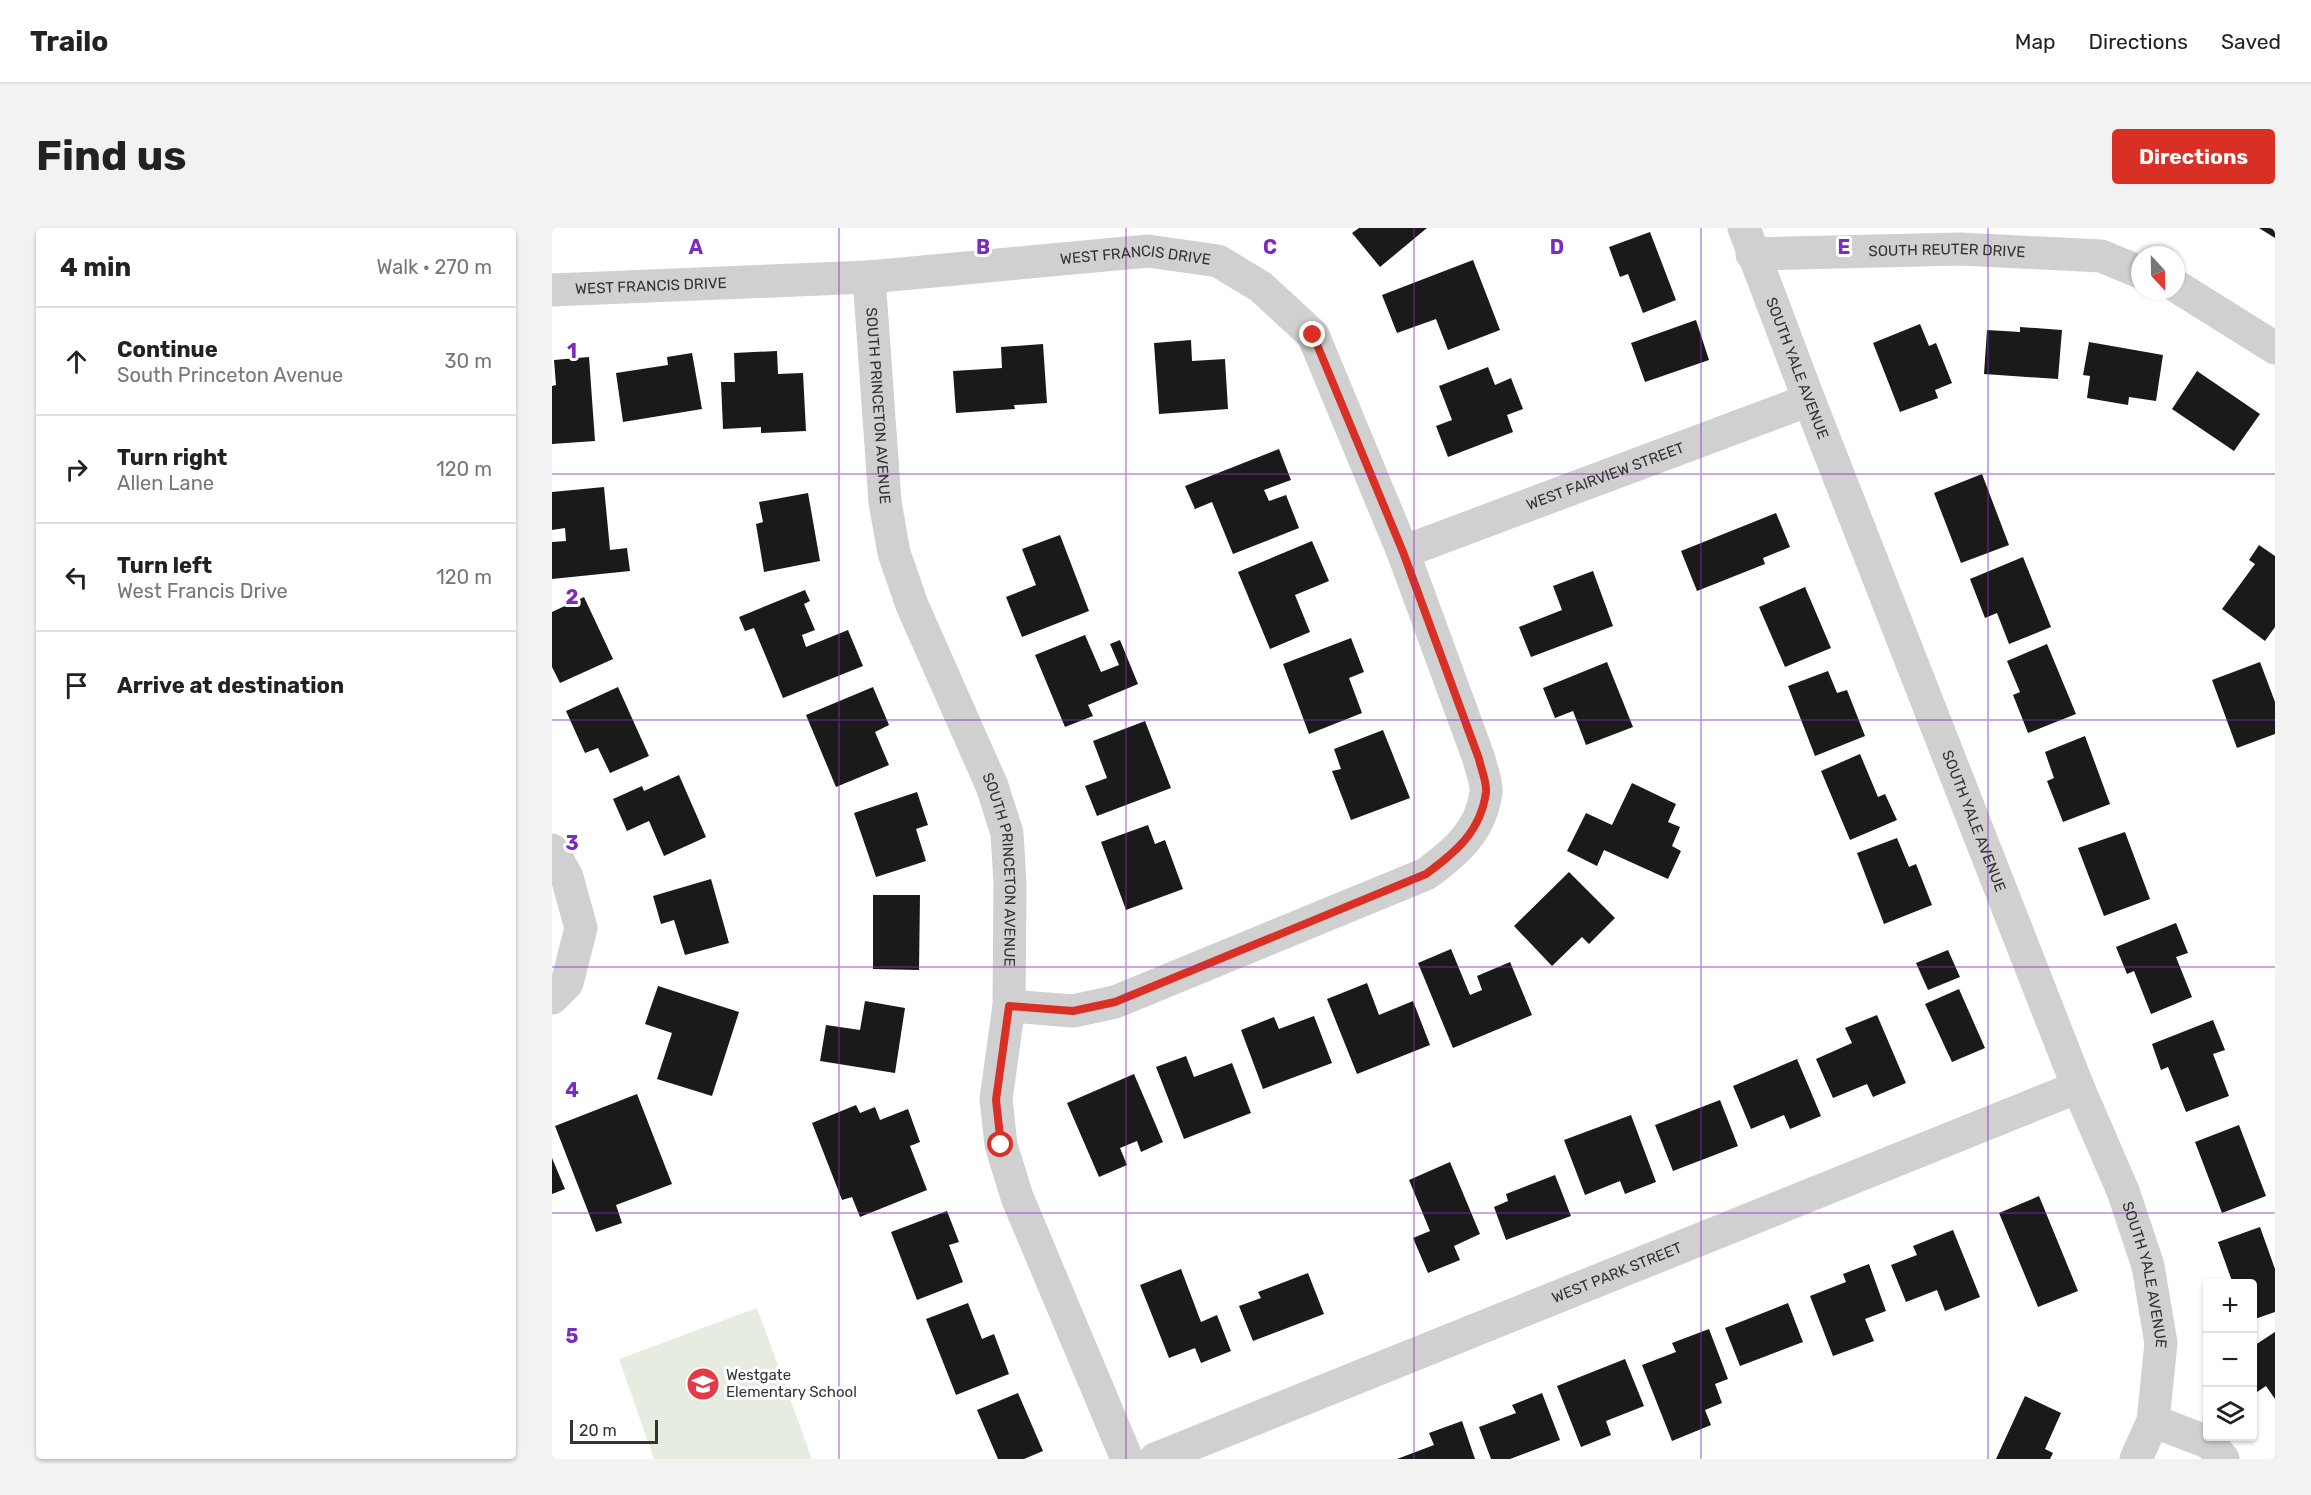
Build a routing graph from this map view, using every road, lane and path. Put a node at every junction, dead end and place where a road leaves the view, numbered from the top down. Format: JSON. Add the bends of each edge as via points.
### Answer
{"nodes":[{"id":1,"x":1748,"y":241,"type":"edge"},
{"id":2,"x":2131,"y":268,"type":"edge"},
{"id":3,"x":869,"y":277,"type":"junction"},
{"id":4,"x":552,"y":290,"type":"edge"},
{"id":5,"x":2185,"y":292,"type":"edge"},
{"id":6,"x":2275,"y":348,"type":"edge"},
{"id":7,"x":1809,"y":400,"type":"junction"},
{"id":8,"x":1403,"y":552,"type":"junction"},
{"id":9,"x":552,"y":850,"type":"edge"},
{"id":10,"x":552,"y":998,"type":"edge"},
{"id":11,"x":1009,"y":1006,"type":"junction"},
{"id":12,"x":2078,"y":1087,"type":"junction"},
{"id":13,"x":2153,"y":1421,"type":"junction"},
{"id":14,"x":1127,"y":1459,"type":"edge"},
{"id":15,"x":1155,"y":1459,"type":"edge"},
{"id":16,"x":2136,"y":1459,"type":"edge"},
{"id":17,"x":2223,"y":1459,"type":"edge"}],
"edges":[{"from":1,"to":2,"type":"street","name":"SOUTH REUTER DRIVE","via":[[2101,256]]},
{"from":1,"to":7,"type":"street","name":"SOUTH YALE AVENUE"},
{"from":3,"to":4,"type":"street","name":"WEST FRANCIS DRIVE"},
{"from":3,"to":8,"type":"street","name":"WEST FRANCIS DRIVE","via":[[1148,251],[1218,261],[1261,287],[1313,335]]},
{"from":3,"to":11,"type":"street","name":"SOUTH PRINCETON AVENUE","via":[[885,502],[894,553],[912,605],[992,786],[1007,833]]},
{"from":5,"to":6,"type":"street"},
{"from":7,"to":8,"type":"street","name":"WEST FAIRVIEW STREET"},
{"from":7,"to":12,"type":"street","name":"SOUTH YALE AVENUE"},
{"from":8,"to":11,"type":"street","name":"WEST FRANCIS DRIVE","via":[[1479,759],[1486,790],[1475,827],[1455,853],[1426,874],[1115,1002],[1073,1011]]},
{"from":9,"to":10,"type":"street","via":[[567,877],[581,928],[567,983]]},
{"from":11,"to":14,"type":"street","name":"SOUTH PRINCETON AVENUE","via":[[996,1100],[1001,1145],[1017,1197]]},
{"from":12,"to":13,"type":"street","name":"SOUTH YALE AVENUE","via":[[2124,1191],[2148,1266],[2161,1343]]},
{"from":12,"to":15,"type":"street","name":"WEST PARK STREET"},
{"from":13,"to":16,"type":"street","name":"SOUTH YALE AVENUE"},
{"from":13,"to":17,"type":"street","via":[[2210,1443]]}]}
